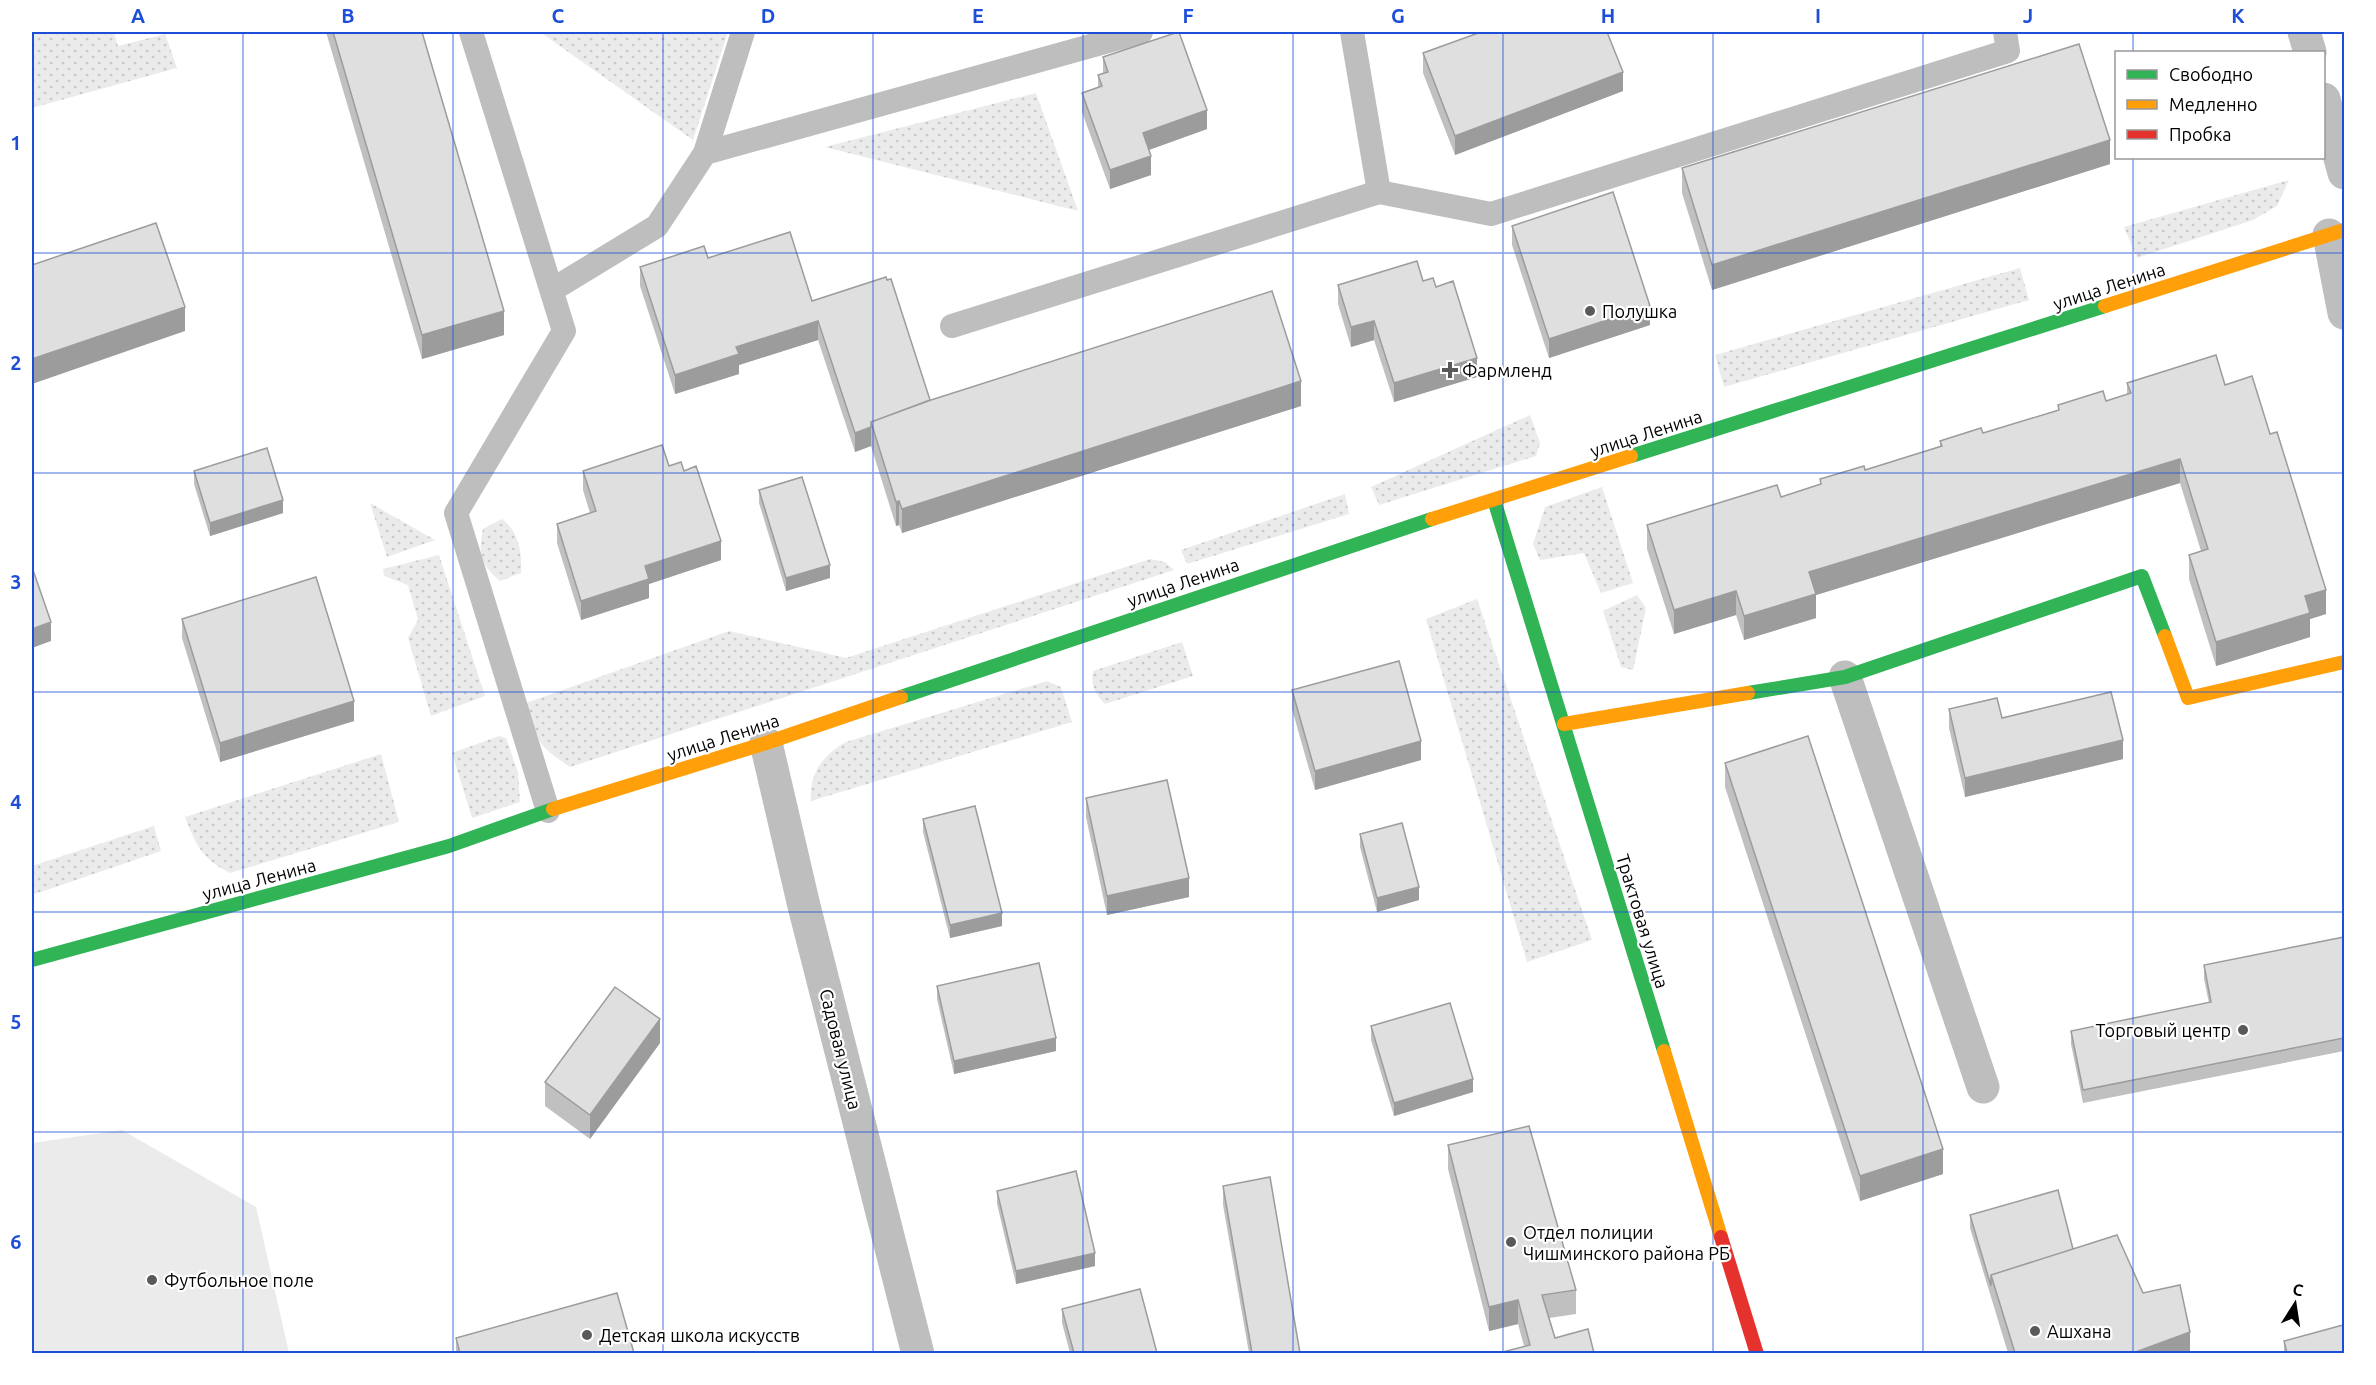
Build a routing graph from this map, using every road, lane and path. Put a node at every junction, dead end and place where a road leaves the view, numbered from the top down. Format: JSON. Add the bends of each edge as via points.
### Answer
{"nodes":[{"id":1,"x":471,"y":32,"type":"edge"},
{"id":2,"x":743,"y":32,"type":"edge"},
{"id":3,"x":1141,"y":32,"type":"edge"},
{"id":4,"x":1352,"y":32,"type":"edge"},
{"id":5,"x":2006,"y":32,"type":"edge"},
{"id":6,"x":2304,"y":32,"type":"edge"},
{"id":7,"x":2310,"y":51,"type":"edge"},
{"id":8,"x":2325,"y":103,"type":"edge"},
{"id":9,"x":705,"y":153,"type":"junction"},
{"id":10,"x":2344,"y":172,"type":"edge"},
{"id":11,"x":1379,"y":192,"type":"junction"},
{"id":12,"x":2337,"y":232,"type":"edge"},
{"id":13,"x":552,"y":290,"type":"junction"},
{"id":14,"x":2344,"y":313,"type":"edge"},
{"id":15,"x":952,"y":326,"type":"dead end"},
{"id":16,"x":1494,"y":500,"type":"junction"},
{"id":17,"x":2344,"y":662,"type":"edge"},
{"id":18,"x":1845,"y":677,"type":"junction"},
{"id":19,"x":1564,"y":724,"type":"junction"},
{"id":20,"x":766,"y":743,"type":"junction"},
{"id":21,"x":548,"y":811,"type":"junction"},
{"id":22,"x":32,"y":960,"type":"edge"},
{"id":23,"x":1983,"y":1087,"type":"dead end"},
{"id":24,"x":918,"y":1353,"type":"edge"},
{"id":25,"x":1757,"y":1353,"type":"edge"}],
"edges":[{"from":1,"to":13,"type":"lane"},
{"from":2,"to":9,"type":"lane"},
{"from":3,"to":9,"type":"lane"},
{"from":4,"to":11,"type":"lane"},
{"from":5,"to":11,"type":"lane","via":[[2008,51],[1491,214]]},
{"from":6,"to":7,"type":"street"},
{"from":8,"to":10,"type":"street"},
{"from":9,"to":13,"type":"lane","via":[[657,226]]},
{"from":11,"to":15,"type":"lane"},
{"from":12,"to":14,"type":"street"},
{"from":12,"to":16,"type":"street","name":"улица Ленина"},
{"from":13,"to":21,"type":"lane","via":[[564,330],[456,513]]},
{"from":16,"to":19,"type":"street","name":"Трактовая улица"},
{"from":16,"to":20,"type":"street","name":"улица Ленина"},
{"from":17,"to":18,"type":"street","via":[[2188,698],[2142,576]]},
{"from":18,"to":19,"type":"street"},
{"from":18,"to":23,"type":"street"},
{"from":19,"to":25,"type":"street","name":"Трактовая улица"},
{"from":20,"to":21,"type":"street","name":"улица Ленина"},
{"from":20,"to":24,"type":"street","name":"Садовая улица"},
{"from":21,"to":22,"type":"street","name":"улица Ленина","via":[[449,846]]}]}
